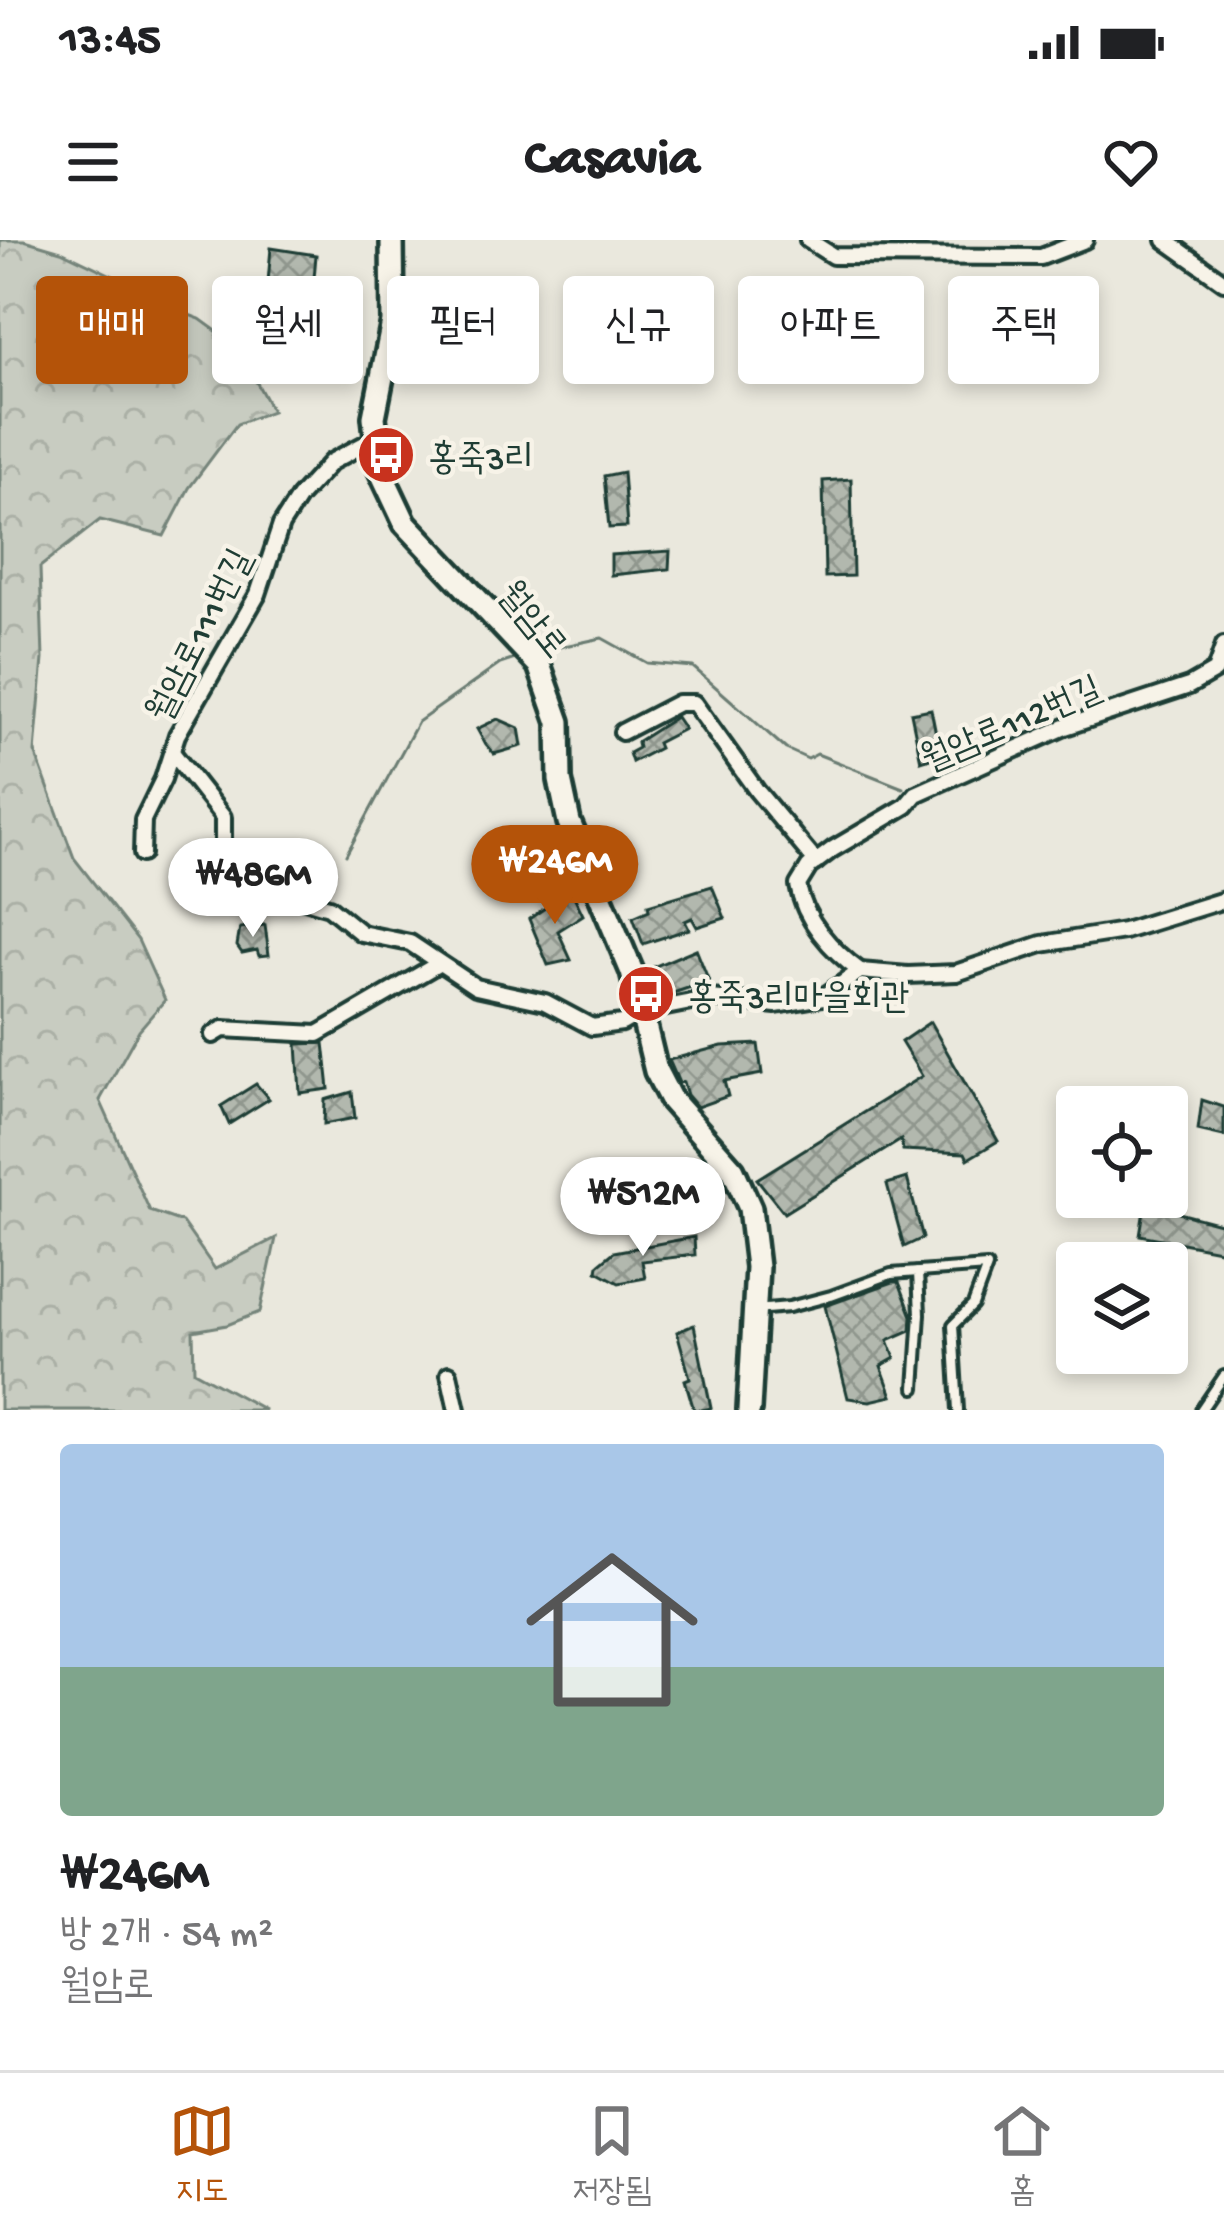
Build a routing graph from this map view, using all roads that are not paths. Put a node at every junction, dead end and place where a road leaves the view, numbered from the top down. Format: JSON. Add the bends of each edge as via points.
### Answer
{"nodes":[{"id":1,"x":392,"y":240,"type":"edge"},
{"id":2,"x":808,"y":240,"type":"edge"},
{"id":3,"x":1085,"y":240,"type":"edge"},
{"id":4,"x":1165,"y":240,"type":"edge"},
{"id":5,"x":1224,"y":281,"type":"edge"},
{"id":6,"x":374,"y":439,"type":"junction"},
{"id":7,"x":1224,"y":646,"type":"edge"},
{"id":8,"x":622,"y":732,"type":"dead end"},
{"id":9,"x":172,"y":752,"type":"junction"},
{"id":10,"x":142,"y":854,"type":"dead end"},
{"id":11,"x":816,"y":862,"type":"junction"},
{"id":12,"x":1224,"y":900,"type":"edge"},
{"id":13,"x":438,"y":964,"type":"junction"},
{"id":14,"x":860,"y":971,"type":"junction"},
{"id":15,"x":641,"y":1012,"type":"junction"},
{"id":16,"x":213,"y":1035,"type":"dead end"},
{"id":17,"x":918,"y":1272,"type":"junction"},
{"id":18,"x":754,"y":1310,"type":"junction"},
{"id":19,"x":448,"y":1374,"type":"dead end"},
{"id":20,"x":1224,"y":1376,"type":"edge"},
{"id":21,"x":915,"y":1388,"type":"dead end"},
{"id":22,"x":458,"y":1410,"type":"edge"},
{"id":23,"x":749,"y":1410,"type":"edge"},
{"id":24,"x":958,"y":1410,"type":"edge"},
{"id":25,"x":1202,"y":1410,"type":"edge"}],
"edges":[{"from":1,"to":6,"type":"street","name":"월암로","via":[[393,322]]},
{"from":2,"to":3,"type":"street","via":[[833,256],[1042,257]]},
{"from":4,"to":5,"type":"street"},
{"from":6,"to":9,"type":"street","name":"월암로111번길","via":[[331,462],[299,497],[258,594]]},
{"from":6,"to":15,"type":"street","name":"월암로","via":[[405,523],[531,653],[559,722],[569,822],[618,932]]},
{"from":7,"to":11,"type":"street","name":"월암로112번길","via":[[1215,671],[1189,686],[1065,727],[916,794]]},
{"from":8,"to":11,"type":"street","via":[[694,703]]},
{"from":9,"to":10,"type":"street","via":[[143,820]]},
{"from":9,"to":13,"type":"street","name":"월암로111번길","via":[[224,817],[223,845],[238,866],[278,892],[329,908],[361,933],[410,943]]},
{"from":11,"to":14,"type":"street","via":[[798,885],[800,896],[836,954]]},
{"from":12,"to":14,"type":"street","via":[[956,973]]},
{"from":13,"to":15,"type":"street","name":"월암로111번길","via":[[476,987],[545,1002],[592,1027]]},
{"from":13,"to":16,"type":"street","via":[[318,1034]]},
{"from":14,"to":15,"type":"street","via":[[823,998],[776,1005],[711,998]]},
{"from":15,"to":18,"type":"street","name":"월암로","via":[[662,1086],[745,1190],[757,1250]]},
{"from":17,"to":18,"type":"lane"},
{"from":17,"to":21,"type":"lane"},
{"from":17,"to":24,"type":"lane","via":[[987,1267],[974,1305],[953,1324]]},
{"from":18,"to":23,"type":"street","name":"월암로"},
{"from":19,"to":22,"type":"street"},
{"from":20,"to":25,"type":"lane"}]}
